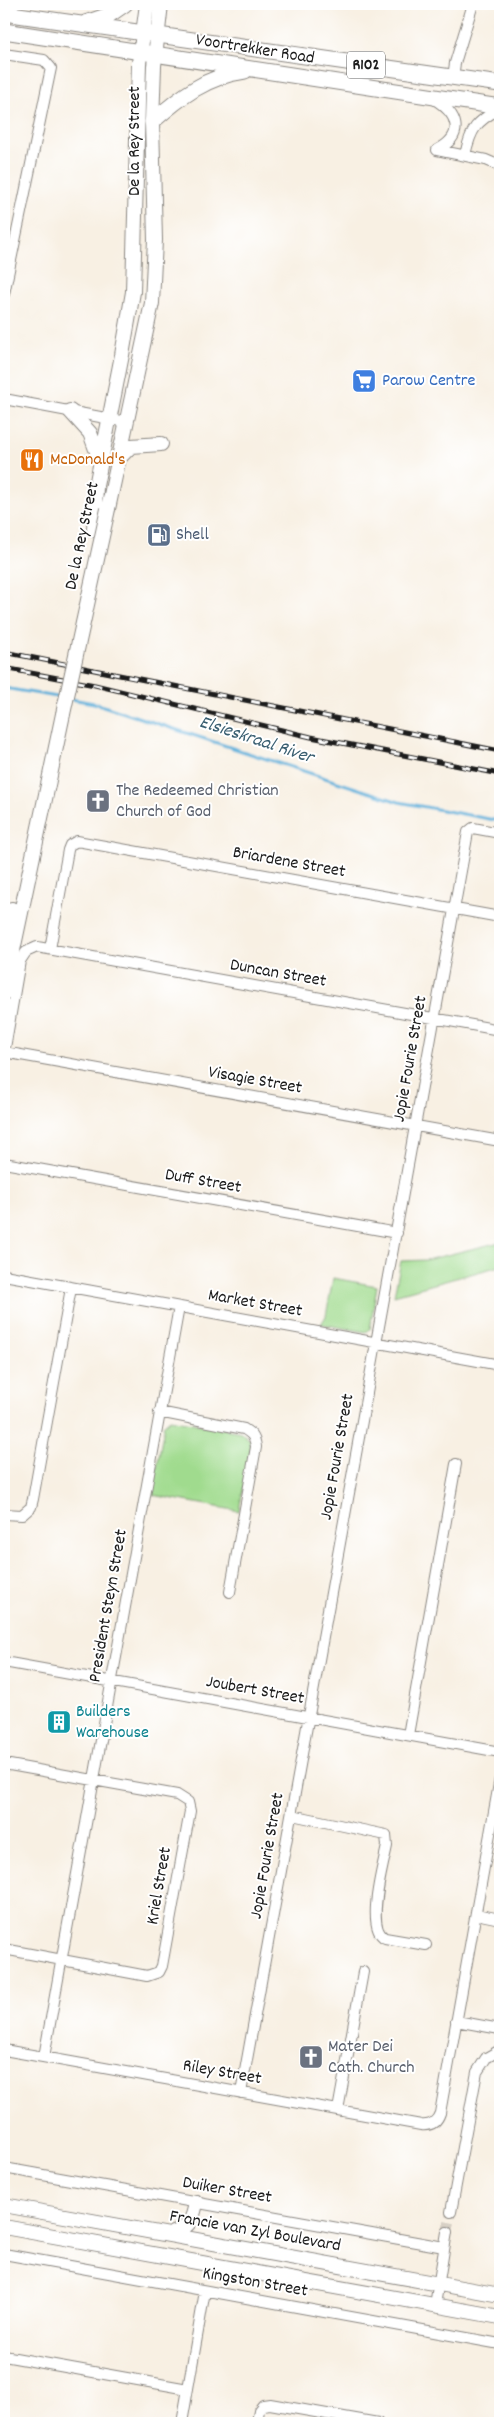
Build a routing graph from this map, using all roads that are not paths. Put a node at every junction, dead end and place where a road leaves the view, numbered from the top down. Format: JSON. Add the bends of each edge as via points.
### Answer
{"nodes":[{"id":1,"x":125,"y":4,"type":"edge"},
{"id":2,"x":147,"y":4,"type":"edge"},
{"id":3,"x":161,"y":4,"type":"edge"},
{"id":4,"x":473,"y":4,"type":"edge"},
{"id":5,"x":4,"y":13,"type":"edge"},
{"id":6,"x":81,"y":24,"type":"junction"},
{"id":7,"x":4,"y":31,"type":"edge"},
{"id":8,"x":149,"y":35,"type":"junction"},
{"id":9,"x":148,"y":52,"type":"junction"},
{"id":10,"x":4,"y":54,"type":"edge"},
{"id":11,"x":261,"y":69,"type":"junction"},
{"id":12,"x":453,"y":78,"type":"junction"},
{"id":13,"x":500,"y":84,"type":"edge"},
{"id":14,"x":431,"y":98,"type":"junction"},
{"id":15,"x":500,"y":108,"type":"edge"},
{"id":16,"x":152,"y":122,"type":"junction"},
{"id":17,"x":469,"y":139,"type":"junction"},
{"id":18,"x":465,"y":155,"type":"junction"},
{"id":19,"x":479,"y":158,"type":"junction"},
{"id":20,"x":500,"y":166,"type":"edge"},
{"id":21,"x":155,"y":240,"type":"junction"},
{"id":22,"x":4,"y":294,"type":"edge"},
{"id":23,"x":122,"y":355,"type":"junction"},
{"id":24,"x":4,"y":399,"type":"edge"},
{"id":25,"x":70,"y":411,"type":"junction"},
{"id":26,"x":110,"y":418,"type":"junction"},
{"id":27,"x":127,"y":422,"type":"junction"},
{"id":28,"x":160,"y":444,"type":"dead end"},
{"id":29,"x":118,"y":459,"type":"junction"},
{"id":30,"x":100,"y":460,"type":"junction"},
{"id":31,"x":59,"y":712,"type":"junction"},
{"id":32,"x":500,"y":833,"type":"edge"},
{"id":33,"x":454,"y":909,"type":"junction"},
{"id":34,"x":500,"y":917,"type":"edge"},
{"id":35,"x":4,"y":942,"type":"edge"},
{"id":36,"x":50,"y":949,"type":"junction"},
{"id":37,"x":4,"y":993,"type":"edge"},
{"id":38,"x":435,"y":1019,"type":"junction"},
{"id":39,"x":500,"y":1030,"type":"edge"},
{"id":40,"x":4,"y":1053,"type":"edge"},
{"id":41,"x":416,"y":1126,"type":"junction"},
{"id":42,"x":500,"y":1141,"type":"edge"},
{"id":43,"x":4,"y":1163,"type":"edge"},
{"id":44,"x":397,"y":1233,"type":"junction"},
{"id":45,"x":4,"y":1275,"type":"edge"},
{"id":46,"x":71,"y":1288,"type":"junction"},
{"id":47,"x":179,"y":1307,"type":"junction"},
{"id":48,"x":375,"y":1343,"type":"junction"},
{"id":49,"x":500,"y":1365,"type":"edge"},
{"id":50,"x":160,"y":1412,"type":"junction"},
{"id":51,"x":456,"y":1464,"type":"dead end"},
{"id":52,"x":4,"y":1514,"type":"edge"},
{"id":53,"x":230,"y":1592,"type":"dead end"},
{"id":54,"x":4,"y":1662,"type":"edge"},
{"id":55,"x":112,"y":1682,"type":"junction"},
{"id":56,"x":308,"y":1717,"type":"junction"},
{"id":57,"x":408,"y":1735,"type":"junction"},
{"id":58,"x":500,"y":1752,"type":"edge"},
{"id":59,"x":4,"y":1764,"type":"edge"},
{"id":60,"x":500,"y":1778,"type":"edge"},
{"id":61,"x":94,"y":1780,"type":"junction"},
{"id":62,"x":498,"y":1806,"type":"edge"},
{"id":63,"x":292,"y":1815,"type":"junction"},
{"id":64,"x":476,"y":1914,"type":"junction"},
{"id":65,"x":500,"y":1919,"type":"edge"},
{"id":66,"x":426,"y":1945,"type":"dead end"},
{"id":67,"x":4,"y":1949,"type":"edge"},
{"id":68,"x":61,"y":1960,"type":"junction"},
{"id":69,"x":363,"y":1972,"type":"dead end"},
{"id":70,"x":456,"y":2021,"type":"junction"},
{"id":71,"x":500,"y":2029,"type":"edge"},
{"id":72,"x":4,"y":2050,"type":"edge"},
{"id":73,"x":500,"y":2050,"type":"edge"},
{"id":74,"x":44,"y":2057,"type":"junction"},
{"id":75,"x":241,"y":2093,"type":"junction"},
{"id":76,"x":338,"y":2110,"type":"junction"},
{"id":77,"x":4,"y":2168,"type":"edge"},
{"id":78,"x":196,"y":2202,"type":"junction"},
{"id":79,"x":4,"y":2205,"type":"edge"},
{"id":80,"x":451,"y":2212,"type":"tunnel mouth"},
{"id":81,"x":4,"y":2227,"type":"edge"},
{"id":82,"x":447,"y":2232,"type":"tunnel mouth"},
{"id":83,"x":168,"y":2235,"type":"junction"},
{"id":84,"x":444,"y":2247,"type":"junction"},
{"id":85,"x":4,"y":2254,"type":"edge"},
{"id":86,"x":439,"y":2284,"type":"junction"},
{"id":87,"x":205,"y":2290,"type":"junction"},
{"id":88,"x":500,"y":2295,"type":"edge"},
{"id":89,"x":435,"y":2306,"type":"junction"},
{"id":90,"x":500,"y":2317,"type":"edge"},
{"id":91,"x":500,"y":2344,"type":"edge"},
{"id":92,"x":4,"y":2356,"type":"edge"},
{"id":93,"x":188,"y":2389,"type":"junction"},
{"id":94,"x":182,"y":2423,"type":"edge"},
{"id":95,"x":257,"y":2423,"type":"edge"},
{"id":96,"x":378,"y":2423,"type":"edge"}],
"edges":[{"from":1,"to":6,"type":"main road","via":[[109,15]]},
{"from":2,"to":8,"type":"main road"},
{"from":3,"to":8,"type":"main road"},
{"from":4,"to":12,"type":"street"},
{"from":5,"to":6,"type":"main road","name":"Voortrekker Road","number":"R102"},
{"from":6,"to":8,"type":"main road","name":"Voortrekker Road","number":"R102"},
{"from":7,"to":9,"type":"main road","name":"Voortrekker Road","number":"R102"},
{"from":8,"to":9,"type":"main road"},
{"from":8,"to":12,"type":"main road","name":"Voortrekker Road","number":"R102"},
{"from":9,"to":11,"type":"main road","name":"Voortrekker Road","number":"R102"},
{"from":9,"to":16,"type":"main road","name":"De la Rey Street"},
{"from":9,"to":23,"type":"main road","name":"De la Rey Street","via":[[132,292]]},
{"from":10,"to":22,"type":"street","via":[[44,60],[51,68]]},
{"from":11,"to":14,"type":"main road","name":"Voortrekker Road","number":"R102"},
{"from":11,"to":16,"type":"main road","via":[[207,81]]},
{"from":12,"to":13,"type":"main road","name":"Voortrekker Road","number":"R102"},
{"from":14,"to":15,"type":"main road","name":"Voortrekker Road","number":"R102"},
{"from":14,"to":18,"type":"street","via":[[452,113],[456,125],[449,143],[437,150]]},
{"from":15,"to":17,"type":"street","via":[[479,121]]},
{"from":16,"to":21,"type":"main road","name":"De la Rey Street"},
{"from":17,"to":18,"type":"street"},
{"from":17,"to":19,"type":"street"},
{"from":18,"to":19,"type":"street"},
{"from":19,"to":20,"type":"street"},
{"from":21,"to":23,"type":"main road","via":[[144,252],[139,310],[133,333]]},
{"from":21,"to":27,"type":"main road","name":"De la Rey Street","via":[[152,303]]},
{"from":23,"to":26,"type":"main road","name":"De la Rey Street"},
{"from":24,"to":25,"type":"street"},
{"from":25,"to":26,"type":"street"},
{"from":25,"to":30,"type":"main road","via":[[90,433]]},
{"from":26,"to":27,"type":"street"},
{"from":26,"to":30,"type":"main road","name":"De la Rey Street"},
{"from":27,"to":29,"type":"main road","name":"De la Rey Street"},
{"from":28,"to":29,"type":"main road","via":[[132,446]]},
{"from":29,"to":31,"type":"main road","name":"De la Rey Street","bridge":true},
{"from":30,"to":31,"type":"main road","name":"De la Rey Street","via":[[94,530]]},
{"from":31,"to":35,"type":"main road","name":"De la Rey Street"},
{"from":31,"to":37,"type":"main road","name":"De la Rey Street"},
{"from":32,"to":33,"type":"street","name":"Jopie Fourie Street","via":[[471,829]]},
{"from":33,"to":34,"type":"street","name":"Briardene Street"},
{"from":33,"to":36,"type":"street","name":"Briardene Street","via":[[89,843],[73,843],[68,850]]},
{"from":33,"to":38,"type":"street","name":"Jopie Fourie Street"},
{"from":36,"to":38,"type":"street","name":"Duncan Street"},
{"from":36,"to":40,"type":"street","via":[[33,948],[22,958]]},
{"from":38,"to":39,"type":"street","name":"Duncan Street"},
{"from":38,"to":41,"type":"street","name":"Jopie Fourie Street"},
{"from":40,"to":41,"type":"street","name":"Visagie Street"},
{"from":41,"to":42,"type":"street","name":"Visagie Street"},
{"from":41,"to":44,"type":"street","name":"Jopie Fourie Street"},
{"from":43,"to":44,"type":"street","name":"Duff Street"},
{"from":44,"to":48,"type":"street","name":"Jopie Fourie Street"},
{"from":45,"to":46,"type":"street","name":"Market Street"},
{"from":46,"to":47,"type":"street","name":"Market Street"},
{"from":46,"to":52,"type":"street","via":[[31,1507],[22,1515]]},
{"from":47,"to":48,"type":"street","name":"Market Street"},
{"from":47,"to":50,"type":"street","name":"President Steyn Street"},
{"from":48,"to":49,"type":"street","name":"Market Street"},
{"from":48,"to":56,"type":"street","name":"Jopie Fourie Street"},
{"from":50,"to":53,"type":"street","via":[[244,1429],[255,1439]]},
{"from":50,"to":55,"type":"street","name":"President Steyn Street"},
{"from":51,"to":57,"type":"street"},
{"from":54,"to":55,"type":"street","name":"Joubert Street"},
{"from":55,"to":56,"type":"street","name":"Joubert Street"},
{"from":55,"to":61,"type":"street","name":"President Steyn Street"},
{"from":56,"to":57,"type":"street","name":"Joubert Street"},
{"from":56,"to":63,"type":"street","name":"Jopie Fourie Street"},
{"from":57,"to":58,"type":"street","name":"Joubert Street"},
{"from":59,"to":61,"type":"street"},
{"from":60,"to":62,"type":"street"},
{"from":61,"to":68,"type":"street","name":"President Steyn Street"},
{"from":61,"to":68,"type":"street","name":"Kriel Street","via":[[181,1797],[190,1807],[162,1966],[158,1972],[147,1976]]},
{"from":62,"to":64,"type":"street"},
{"from":63,"to":66,"type":"street","via":[[386,1835],[387,1846],[374,1915],[377,1930],[385,1938]]},
{"from":63,"to":75,"type":"street","name":"Jopie Fourie Street"},
{"from":64,"to":65,"type":"street"},
{"from":64,"to":70,"type":"street"},
{"from":67,"to":68,"type":"street"},
{"from":68,"to":74,"type":"street","name":"President Steyn Street"},
{"from":69,"to":76,"type":"street"},
{"from":70,"to":71,"type":"street"},
{"from":70,"to":76,"type":"street","name":"Riley Street","via":[[440,2113],[434,2122],[421,2125]]},
{"from":72,"to":74,"type":"street","name":"Riley Street"},
{"from":73,"to":80,"type":"street","via":[[486,2058],[477,2072]]},
{"from":74,"to":75,"type":"street","name":"Riley Street"},
{"from":75,"to":76,"type":"street","name":"Riley Street"},
{"from":77,"to":78,"type":"street","name":"Duiker Street"},
{"from":78,"to":83,"type":"main road","via":[[188,2225]]},
{"from":78,"to":84,"type":"street","name":"Duiker Street"},
{"from":79,"to":83,"type":"main road","name":"Francie van Zyl Boulevard"},
{"from":81,"to":89,"type":"main road"},
{"from":82,"to":84,"type":"street"},
{"from":83,"to":86,"type":"main road","name":"Francie van Zyl Boulevard"},
{"from":84,"to":86,"type":"street"},
{"from":85,"to":87,"type":"street","name":"Kingston Street"},
{"from":86,"to":88,"type":"main road","name":"Francie van Zyl Boulevard"},
{"from":86,"to":89,"type":"street"},
{"from":87,"to":91,"type":"street","name":"Kingston Street"},
{"from":87,"to":93,"type":"street"},
{"from":89,"to":90,"type":"main road"},
{"from":92,"to":93,"type":"street"},
{"from":93,"to":94,"type":"street"},
{"from":95,"to":96,"type":"street","via":[[259,2410],[270,2404]]}]}
